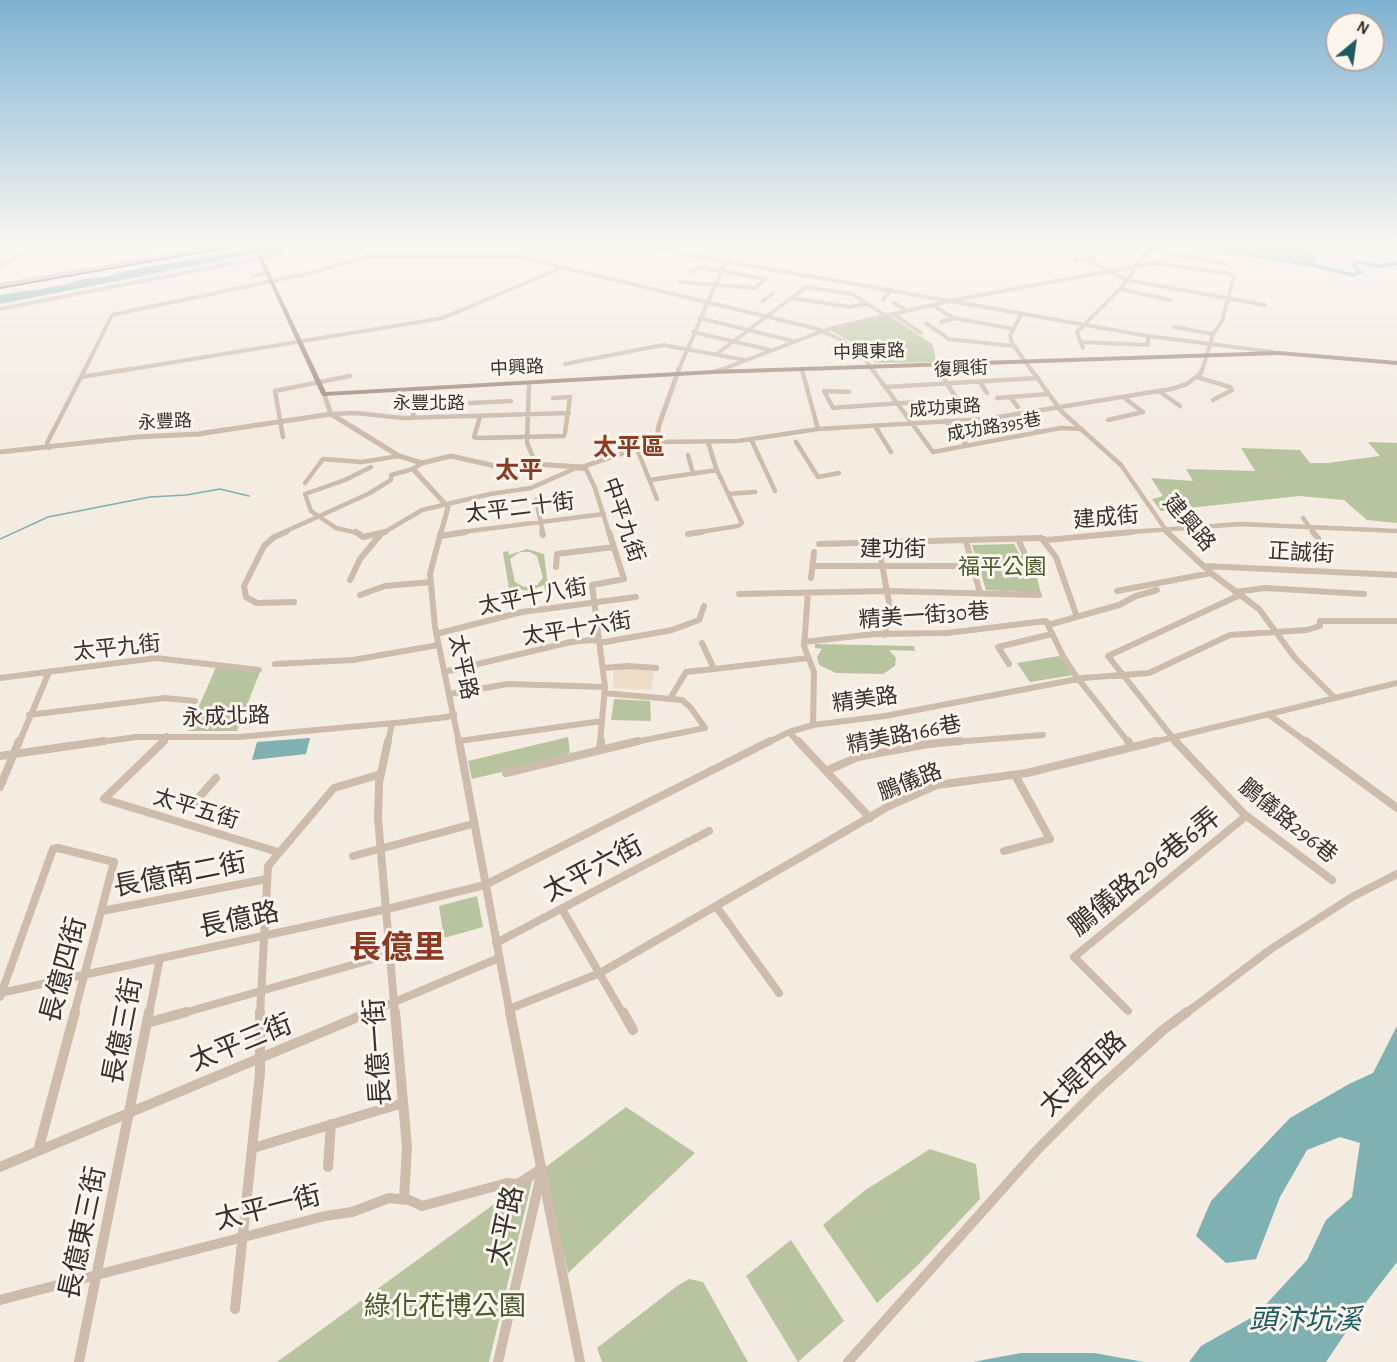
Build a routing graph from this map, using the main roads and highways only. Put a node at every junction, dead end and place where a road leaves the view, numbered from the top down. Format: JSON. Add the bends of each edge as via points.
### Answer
{"nodes":[{"id":1,"x":284,"y":308,"type":"edge"},
{"id":2,"x":1397,"y":363,"type":"edge"},
{"id":3,"x":713,"y":372,"type":"joint"}],
"edges":[{"from":1,"to":3,"type":"main road","name":"中興路","via":[[324,394]]},
{"from":2,"to":3,"type":"main road","name":"中興東路","via":[[1279,353]]}]}
